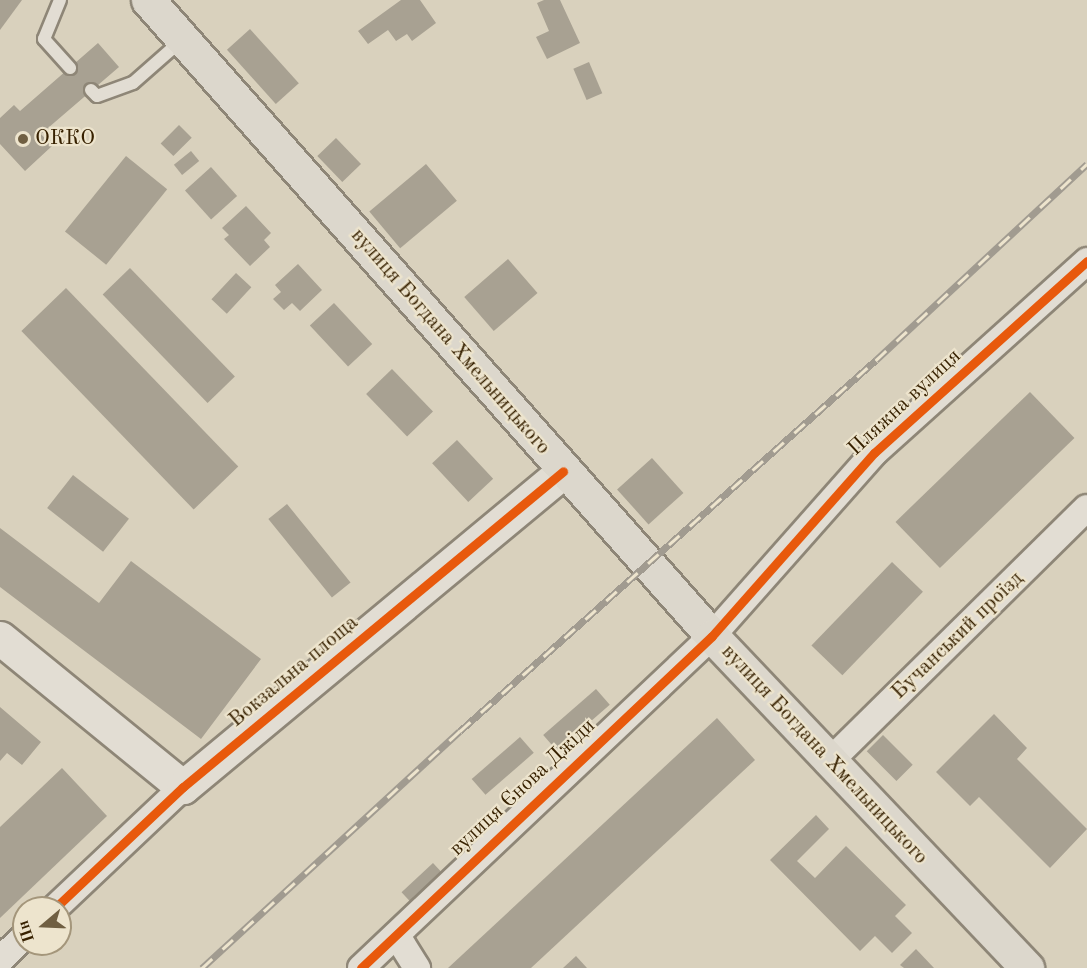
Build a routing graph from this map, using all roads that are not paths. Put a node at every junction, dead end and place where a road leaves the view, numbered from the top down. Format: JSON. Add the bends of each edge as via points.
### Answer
{"nodes":[{"id":1,"x":60,"y":0,"type":"edge"},
{"id":2,"x":154,"y":2,"type":"edge"},
{"id":3,"x":183,"y":39,"type":"junction"},
{"id":4,"x":70,"y":68,"type":"dead end"},
{"id":5,"x":91,"y":90,"type":"dead end"},
{"id":6,"x":1087,"y":261,"type":"edge"},
{"id":7,"x":563,"y":471,"type":"junction"},
{"id":8,"x":1087,"y":508,"type":"edge"},
{"id":9,"x":712,"y":636,"type":"junction"},
{"id":10,"x":0,"y":638,"type":"edge"},
{"id":11,"x":828,"y":763,"type":"junction"},
{"id":12,"x":183,"y":788,"type":"junction"},
{"id":13,"x":68,"y":896,"type":"edge"},
{"id":14,"x":397,"y":936,"type":"junction"},
{"id":15,"x":12,"y":948,"type":"edge"},
{"id":16,"x":0,"y":960,"type":"edge"},
{"id":17,"x":361,"y":968,"type":"edge"},
{"id":18,"x":417,"y":968,"type":"edge"},
{"id":19,"x":1027,"y":968,"type":"edge"}],
"edges":[{"from":1,"to":4,"type":"lane","via":[[44,39]]},
{"from":2,"to":3,"type":"highway","name":"вулиця Богдана Хмельницького"},
{"from":3,"to":5,"type":"lane","via":[[133,83],[97,96]]},
{"from":3,"to":7,"type":"highway","name":"вулиця Богдана Хмельницького"},
{"from":6,"to":9,"type":"street","name":"Пляжна вулиця","via":[[874,453]]},
{"from":7,"to":9,"type":"highway","name":"вулиця Богдана Хмельницького"},
{"from":7,"to":12,"type":"street","name":"Вокзальна площа"},
{"from":8,"to":11,"type":"street","name":"Бучанський проїзд"},
{"from":9,"to":11,"type":"highway","name":"вулиця Богдана Хмельницького"},
{"from":9,"to":14,"type":"street","name":"вулиця Єнова Джіди","via":[[498,834]]},
{"from":10,"to":12,"type":"street"},
{"from":11,"to":19,"type":"highway","name":"вулиця Богдана Хмельницького"},
{"from":12,"to":13,"type":"street","name":"Вокзальна площа"},
{"from":14,"to":17,"type":"street","name":"вулиця Єнова Джіди"},
{"from":14,"to":18,"type":"street"},
{"from":15,"to":16,"type":"street"}]}
